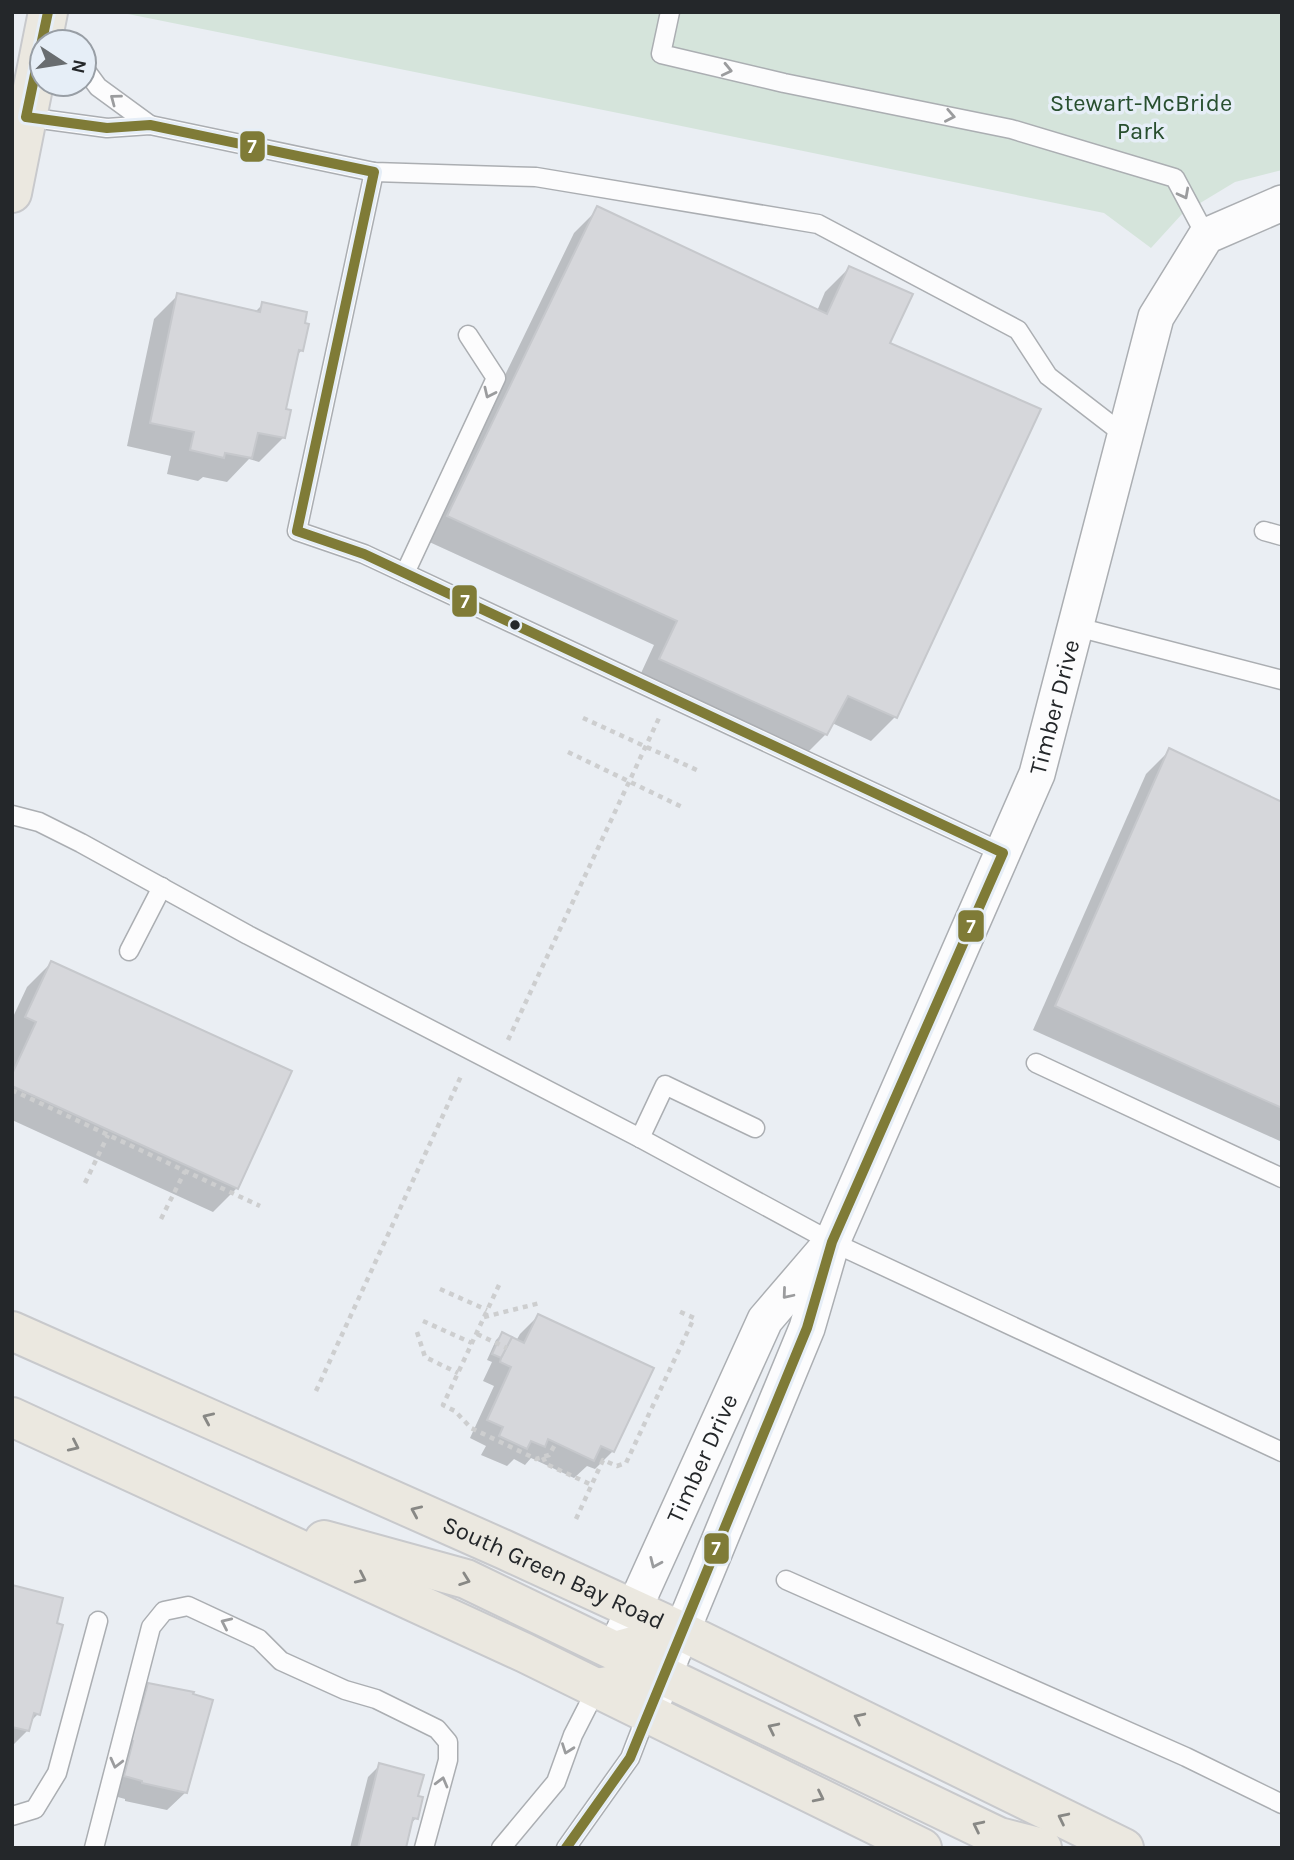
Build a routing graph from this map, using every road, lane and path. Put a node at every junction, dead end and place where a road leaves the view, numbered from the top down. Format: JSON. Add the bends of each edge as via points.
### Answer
{"nodes":[{"id":1,"x":670,"y":12,"type":"edge"},
{"id":2,"x":51,"y":22,"type":"edge"},
{"id":3,"x":98,"y":86,"type":"edge"},
{"id":4,"x":19,"y":110,"type":"edge"},
{"id":5,"x":150,"y":125,"type":"junction"},
{"id":6,"x":374,"y":172,"type":"junction"},
{"id":7,"x":12,"y":193,"type":"edge"},
{"id":8,"x":1282,"y":203,"type":"edge"},
{"id":9,"x":1206,"y":236,"type":"junction"},
{"id":10,"x":468,"y":335,"type":"dead end"},
{"id":11,"x":1127,"y":437,"type":"junction"},
{"id":12,"x":1264,"y":531,"type":"dead end"},
{"id":13,"x":1282,"y":536,"type":"edge"},
{"id":14,"x":405,"y":573,"type":"junction"},
{"id":15,"x":1077,"y":627,"type":"junction"},
{"id":16,"x":1282,"y":680,"type":"edge"},
{"id":17,"x":669,"y":696,"type":"junction"},
{"id":18,"x":583,"y":718,"type":"dead end"},
{"id":19,"x":646,"y":746,"type":"junction"},
{"id":20,"x":568,"y":752,"type":"dead end"},
{"id":21,"x":699,"y":771,"type":"dead end"},
{"id":22,"x":629,"y":782,"type":"junction"},
{"id":23,"x":682,"y":807,"type":"dead end"},
{"id":24,"x":12,"y":815,"type":"edge"},
{"id":25,"x":1003,"y":853,"type":"junction"},
{"id":26,"x":162,"y":887,"type":"junction"},
{"id":27,"x":129,"y":951,"type":"dead end"},
{"id":28,"x":497,"y":1063,"type":"junction"},
{"id":29,"x":1035,"y":1063,"type":"dead end"},
{"id":30,"x":12,"y":1090,"type":"edge"},
{"id":31,"x":755,"y":1128,"type":"dead end"},
{"id":32,"x":108,"y":1135,"type":"junction"},
{"id":33,"x":640,"y":1138,"type":"junction"},
{"id":34,"x":185,"y":1171,"type":"junction"},
{"id":35,"x":1282,"y":1178,"type":"edge"},
{"id":36,"x":85,"y":1183,"type":"dead end"},
{"id":37,"x":260,"y":1206,"type":"dead end"},
{"id":38,"x":162,"y":1219,"type":"dead end"},
{"id":39,"x":832,"y":1242,"type":"junction"},
{"id":40,"x":499,"y":1285,"type":"dead end"},
{"id":41,"x":440,"y":1289,"type":"dead end"},
{"id":42,"x":540,"y":1303,"type":"dead end"},
{"id":43,"x":12,"y":1305,"type":"edge"},
{"id":44,"x":676,"y":1310,"type":"dead end"},
{"id":45,"x":487,"y":1311,"type":"junction"},
{"id":46,"x":484,"y":1317,"type":"junction"},
{"id":47,"x":423,"y":1321,"type":"dead end"},
{"id":48,"x":12,"y":1331,"type":"edge"},
{"id":49,"x":417,"y":1332,"type":"dead end"},
{"id":50,"x":477,"y":1334,"type":"junction"},
{"id":51,"x":472,"y":1343,"type":"junction"},
{"id":52,"x":507,"y":1348,"type":"dead end"},
{"id":53,"x":458,"y":1373,"type":"junction"},
{"id":54,"x":117,"y":1378,"type":"junction"},
{"id":55,"x":316,"y":1391,"type":"dead end"},
{"id":56,"x":12,"y":1417,"type":"edge"},
{"id":57,"x":556,"y":1443,"type":"dead end"},
{"id":58,"x":1282,"y":1452,"type":"edge"},
{"id":59,"x":543,"y":1457,"type":"junction"},
{"id":60,"x":592,"y":1485,"type":"junction"},
{"id":61,"x":210,"y":1509,"type":"junction"},
{"id":62,"x":576,"y":1519,"type":"dead end"},
{"id":63,"x":786,"y":1580,"type":"dead end"},
{"id":64,"x":634,"y":1611,"type":"junction"},
{"id":65,"x":98,"y":1621,"type":"dead end"},
{"id":66,"x":683,"y":1632,"type":"junction"},
{"id":67,"x":615,"y":1651,"type":"junction"},
{"id":68,"x":664,"y":1676,"type":"junction"},
{"id":69,"x":597,"y":1688,"type":"junction"},
{"id":70,"x":647,"y":1714,"type":"junction"},
{"id":71,"x":1282,"y":1804,"type":"edge"},
{"id":72,"x":12,"y":1816,"type":"edge"},
{"id":73,"x":94,"y":1848,"type":"edge"},
{"id":74,"x":424,"y":1848,"type":"edge"},
{"id":75,"x":500,"y":1848,"type":"edge"},
{"id":76,"x":566,"y":1848,"type":"edge"},
{"id":77,"x":922,"y":1848,"type":"edge"},
{"id":78,"x":1042,"y":1848,"type":"edge"},
{"id":79,"x":1124,"y":1848,"type":"edge"}],
"edges":[{"from":1,"to":9,"type":"lane","one_way":true,"via":[[661,54],[1011,129],[1175,178]]},
{"from":2,"to":4,"type":"main road"},
{"from":5,"to":3,"type":"lane","one_way":true},
{"from":4,"to":5,"type":"lane","via":[[107,128]]},
{"from":4,"to":7,"type":"main road"},
{"from":5,"to":6,"type":"lane"},
{"from":6,"to":11,"type":"lane","via":[[536,177],[818,224],[1018,330],[1048,376]]},
{"from":6,"to":14,"type":"lane","via":[[297,531]]},
{"from":8,"to":9,"type":"street"},
{"from":9,"to":11,"type":"street","name":"Timber Drive","via":[[1156,317]]},
{"from":10,"to":14,"type":"lane","one_way":true,"via":[[496,378]]},
{"from":11,"to":15,"type":"street","name":"Timber Drive"},
{"from":12,"to":13,"type":"lane"},
{"from":14,"to":17,"type":"lane"},
{"from":15,"to":16,"type":"lane"},
{"from":15,"to":25,"type":"street","name":"Timber Drive","via":[[1037,774]]},
{"from":17,"to":19,"type":"path"},
{"from":17,"to":25,"type":"lane"},
{"from":18,"to":19,"type":"path"},
{"from":19,"to":21,"type":"path"},
{"from":19,"to":22,"type":"path"},
{"from":20,"to":22,"type":"path"},
{"from":22,"to":23,"type":"path"},
{"from":22,"to":28,"type":"path"},
{"from":24,"to":26,"type":"lane","via":[[39,822]]},
{"from":25,"to":39,"type":"street","name":"Timber Drive"},
{"from":26,"to":27,"type":"lane"},
{"from":26,"to":28,"type":"lane"},
{"from":28,"to":33,"type":"lane"},
{"from":28,"to":55,"type":"path","via":[[489,1082],[464,1070]]},
{"from":29,"to":35,"type":"lane"},
{"from":30,"to":32,"type":"path"},
{"from":31,"to":33,"type":"lane","via":[[665,1085]]},
{"from":32,"to":34,"type":"path"},
{"from":32,"to":36,"type":"path"},
{"from":33,"to":39,"type":"lane"},
{"from":34,"to":37,"type":"path"},
{"from":34,"to":38,"type":"path"},
{"from":39,"to":58,"type":"lane"},
{"from":39,"to":64,"type":"street","name":"Timber Drive","one_way":true,"via":[[765,1320]]},
{"from":39,"to":66,"type":"street","name":"Timber Drive","via":[[807,1328]]},
{"from":40,"to":45,"type":"path"},
{"from":41,"to":45,"type":"path"},
{"from":42,"to":46,"type":"path"},
{"from":43,"to":54,"type":"main road"},
{"from":44,"to":60,"type":"path","via":[[694,1318],[626,1463],[617,1466],[603,1460]]},
{"from":45,"to":46,"type":"path"},
{"from":46,"to":50,"type":"path"},
{"from":47,"to":51,"type":"path"},
{"from":48,"to":54,"type":"main road","name":"South Green Bay Road"},
{"from":49,"to":53,"type":"path","via":[[425,1357]]},
{"from":50,"to":51,"type":"path"},
{"from":50,"to":52,"type":"path"},
{"from":51,"to":53,"type":"path"},
{"from":53,"to":59,"type":"path","via":[[443,1405],[471,1428],[536,1459]]},
{"from":64,"to":54,"type":"main road","name":"South Green Bay Road","one_way":true},
{"from":56,"to":61,"type":"main road","one_way":true},
{"from":57,"to":59,"type":"path","via":[[550,1455]]},
{"from":59,"to":60,"type":"path","via":[[546,1464]]},
{"from":60,"to":62,"type":"path"},
{"from":61,"to":67,"type":"main road","one_way":true,"via":[[466,1579]]},
{"from":61,"to":69,"type":"main road","one_way":true},
{"from":63,"to":71,"type":"lane"},
{"from":64,"to":66,"type":"main road","name":"South Green Bay Road"},
{"from":64,"to":67,"type":"street","name":"Timber Drive"},
{"from":65,"to":72,"type":"lane","via":[[57,1773],[35,1809]]},
{"from":66,"to":67,"type":"main road"},
{"from":66,"to":68,"type":"street","name":"Timber Drive"},
{"from":79,"to":66,"type":"main road","name":"South Green Bay Road","one_way":true},
{"from":67,"to":69,"type":"street","name":"Timber Drive"},
{"from":68,"to":69,"type":"main road"},
{"from":68,"to":70,"type":"street","name":"Timber Drive"},
{"from":78,"to":68,"type":"main road","one_way":true,"via":[[999,1836]]},
{"from":69,"to":70,"type":"main road"},
{"from":69,"to":75,"type":"lane","one_way":true,"via":[[556,1782]]},
{"from":70,"to":76,"type":"lane","via":[[630,1758]]},
{"from":70,"to":77,"type":"main road","one_way":true},
{"from":74,"to":73,"type":"lane","one_way":true,"via":[[448,1760],[448,1742],[438,1729],[281,1661],[259,1639],[188,1606],[164,1611],[151,1627]]}]}
